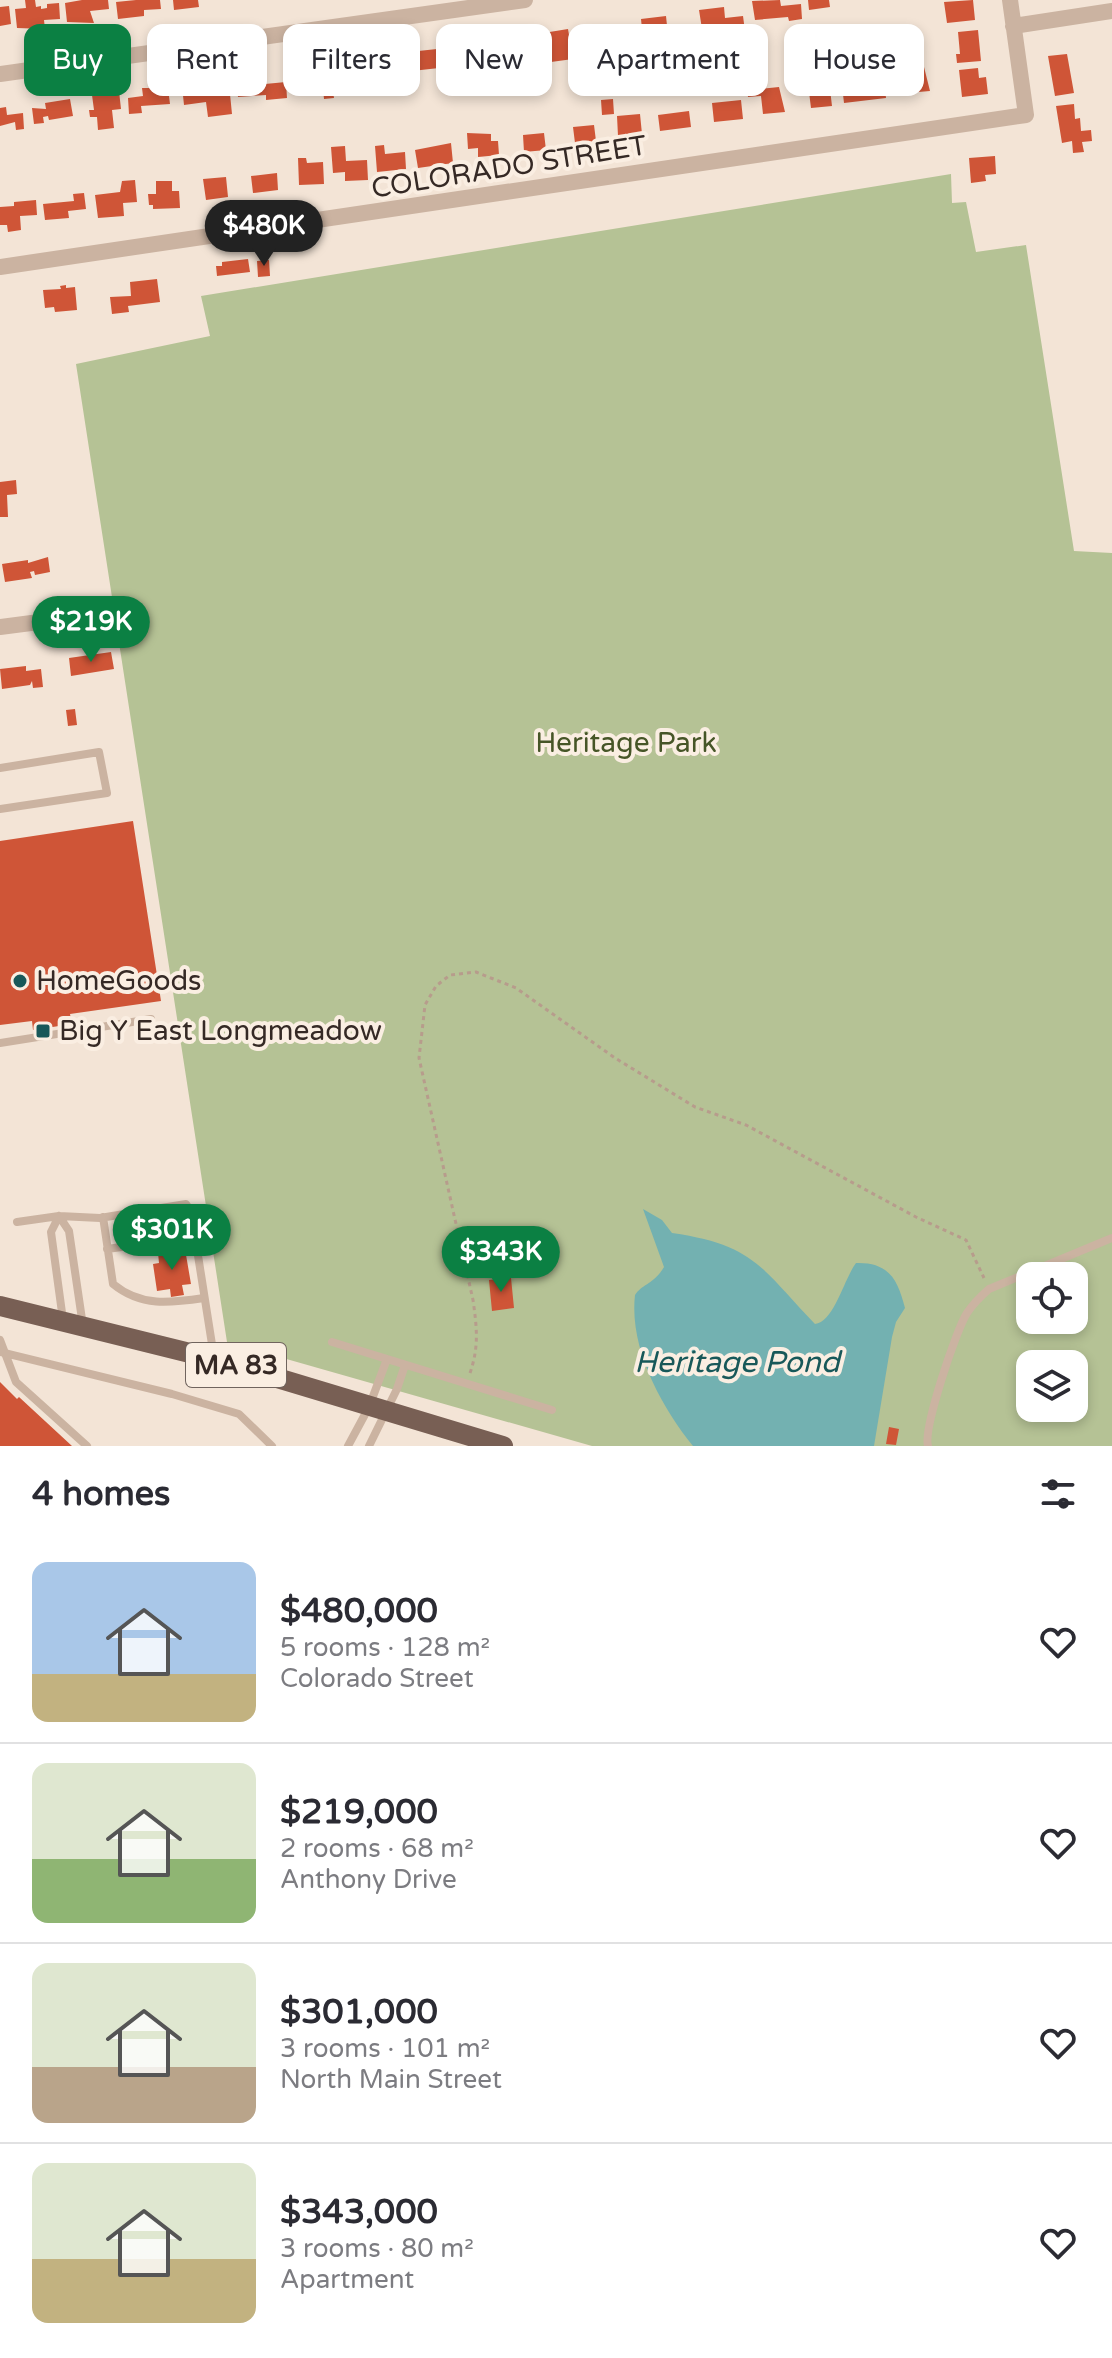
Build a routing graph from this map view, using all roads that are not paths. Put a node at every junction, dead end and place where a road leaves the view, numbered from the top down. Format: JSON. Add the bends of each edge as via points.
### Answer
{"nodes":[{"id":1,"x":525,"y":0,"type":"edge"},
{"id":2,"x":1010,"y":0,"type":"edge"},
{"id":3,"x":1112,"y":11,"type":"edge"},
{"id":4,"x":1013,"y":26,"type":"junction"},
{"id":5,"x":0,"y":74,"type":"edge"},
{"id":6,"x":0,"y":267,"type":"edge"},
{"id":7,"x":85,"y":616,"type":"dead end"},
{"id":8,"x":0,"y":627,"type":"edge"},
{"id":9,"x":0,"y":768,"type":"edge"},
{"id":10,"x":0,"y":809,"type":"edge"},
{"id":11,"x":151,"y":1019,"type":"dead end"},
{"id":12,"x":0,"y":1043,"type":"edge"},
{"id":13,"x":59,"y":1216,"type":"junction"},
{"id":14,"x":103,"y":1217,"type":"junction"},
{"id":15,"x":17,"y":1222,"type":"dead end"},
{"id":16,"x":195,"y":1237,"type":"junction"},
{"id":17,"x":1112,"y":1238,"type":"edge"},
{"id":18,"x":107,"y":1249,"type":"junction"},
{"id":19,"x":204,"y":1298,"type":"junction"},
{"id":20,"x":0,"y":1306,"type":"edge"},
{"id":21,"x":73,"y":1324,"type":"junction"},
{"id":22,"x":0,"y":1340,"type":"edge"},
{"id":23,"x":332,"y":1342,"type":"dead end"},
{"id":24,"x":1,"y":1355,"type":"edge"},
{"id":25,"x":214,"y":1359,"type":"junction"},
{"id":26,"x":387,"y":1359,"type":"junction"},
{"id":27,"x":405,"y":1365,"type":"junction"},
{"id":28,"x":378,"y":1409,"type":"junction"},
{"id":29,"x":552,"y":1410,"type":"dead end"},
{"id":30,"x":87,"y":1446,"type":"edge"},
{"id":31,"x":272,"y":1446,"type":"edge"},
{"id":32,"x":348,"y":1446,"type":"edge"},
{"id":33,"x":369,"y":1446,"type":"edge"},
{"id":34,"x":503,"y":1446,"type":"edge"},
{"id":35,"x":928,"y":1446,"type":"edge"}],
"edges":[{"from":1,"to":5,"type":"street"},
{"from":2,"to":4,"type":"street"},
{"from":3,"to":4,"type":"street"},
{"from":4,"to":6,"type":"street","name":"COLORADO STREET","via":[[1026,115]]},
{"from":7,"to":8,"type":"street"},
{"from":9,"to":10,"type":"lane","via":[[99,752],[107,793]]},
{"from":11,"to":12,"type":"lane"},
{"from":13,"to":14,"type":"lane"},
{"from":13,"to":15,"type":"lane"},
{"from":13,"to":21,"type":"lane","via":[[69,1231]]},
{"from":13,"to":21,"type":"lane","via":[[51,1232]]},
{"from":14,"to":16,"type":"lane","via":[[186,1204]]},
{"from":14,"to":18,"type":"lane"},
{"from":16,"to":18,"type":"lane"},
{"from":16,"to":19,"type":"lane"},
{"from":17,"to":35,"type":"lane","via":[[989,1289],[966,1314],[932,1415]]},
{"from":18,"to":19,"type":"lane","via":[[113,1284],[121,1291],[152,1303]]},
{"from":19,"to":25,"type":"lane"},
{"from":20,"to":21,"type":"main road","number":"MA 83"},
{"from":21,"to":25,"type":"main road","number":"MA 83"},
{"from":22,"to":24,"type":"lane"},
{"from":23,"to":26,"type":"lane"},
{"from":24,"to":30,"type":"lane","via":[[16,1382]]},
{"from":24,"to":31,"type":"lane","via":[[239,1414]]},
{"from":25,"to":28,"type":"main road","number":"MA 83"},
{"from":26,"to":27,"type":"lane"},
{"from":26,"to":28,"type":"lane"},
{"from":27,"to":28,"type":"lane"},
{"from":27,"to":29,"type":"lane"},
{"from":28,"to":32,"type":"lane"},
{"from":28,"to":33,"type":"lane"},
{"from":28,"to":34,"type":"main road","number":"MA 83"}]}
